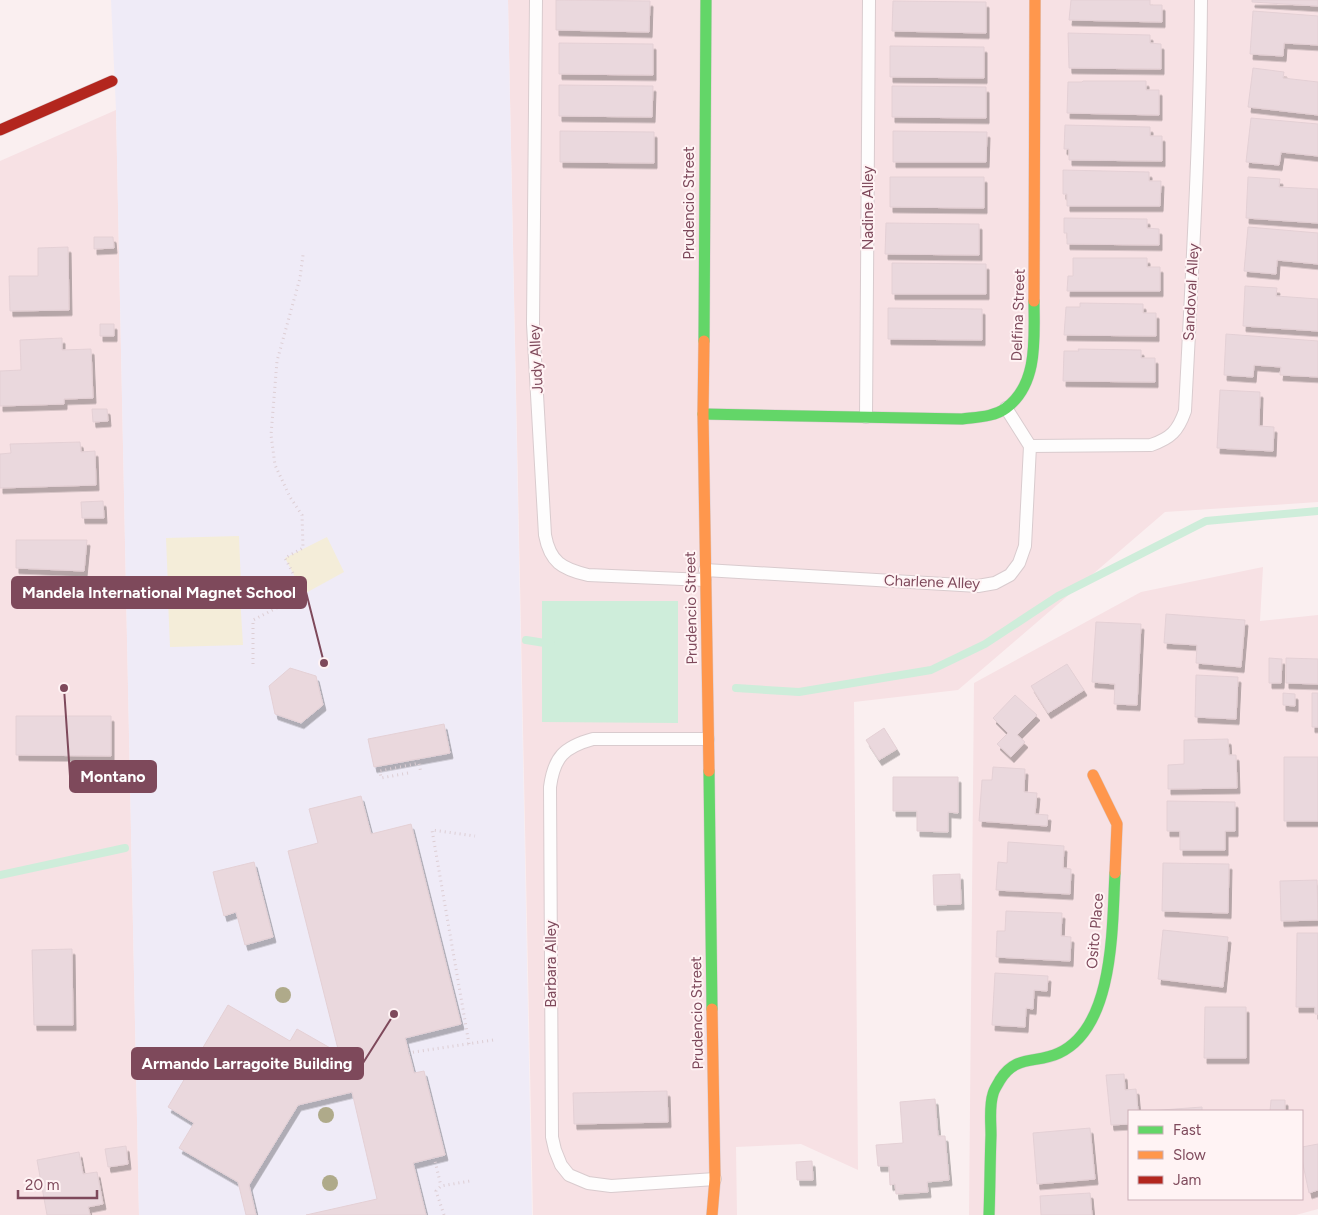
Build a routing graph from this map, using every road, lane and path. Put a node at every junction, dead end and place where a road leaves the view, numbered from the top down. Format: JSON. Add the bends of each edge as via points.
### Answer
{"nodes":[{"id":1,"x":536,"y":0,"type":"edge"},
{"id":2,"x":706,"y":0,"type":"edge"},
{"id":3,"x":869,"y":0,"type":"edge"},
{"id":4,"x":1035,"y":0,"type":"edge"},
{"id":5,"x":1201,"y":0,"type":"edge"},
{"id":6,"x":112,"y":81,"type":"dead end"},
{"id":7,"x":0,"y":130,"type":"edge"},
{"id":8,"x":303,"y":255,"type":"dead end"},
{"id":9,"x":1006,"y":408,"type":"junction"},
{"id":10,"x":703,"y":414,"type":"junction"},
{"id":11,"x":866,"y":416,"type":"junction"},
{"id":12,"x":1030,"y":446,"type":"junction"},
{"id":13,"x":705,"y":575,"type":"junction"},
{"id":14,"x":253,"y":664,"type":"dead end"},
{"id":15,"x":708,"y":739,"type":"junction"},
{"id":16,"x":408,"y":773,"type":"dead end"},
{"id":17,"x":421,"y":773,"type":"dead end"},
{"id":18,"x":1093,"y":775,"type":"dead end"},
{"id":19,"x":475,"y":836,"type":"dead end"},
{"id":20,"x":493,"y":1040,"type":"dead end"},
{"id":21,"x":469,"y":1044,"type":"junction"},
{"id":22,"x":408,"y":1053,"type":"dead end"},
{"id":23,"x":434,"y":1158,"type":"dead end"},
{"id":24,"x":715,"y":1179,"type":"junction"},
{"id":25,"x":470,"y":1181,"type":"dead end"},
{"id":26,"x":441,"y":1186,"type":"junction"},
{"id":27,"x":444,"y":1215,"type":"edge"},
{"id":28,"x":712,"y":1215,"type":"edge"},
{"id":29,"x":989,"y":1215,"type":"edge"}],
"edges":[{"from":1,"to":13,"type":"lane","name":"Judy Alley","via":[[534,324],[547,548],[562,567],[588,576]]},
{"from":2,"to":10,"type":"street","name":"Prudencio Street"},
{"from":3,"to":11,"type":"lane","name":"Nadine Alley"},
{"from":4,"to":9,"type":"street","name":"Delfina Street","via":[[1034,342],[1031,369],[1023,390]]},
{"from":5,"to":12,"type":"lane","name":"Sandoval Alley","via":[[1195,221],[1181,422],[1173,434],[1152,445]]},
{"from":6,"to":7,"type":"street"},
{"from":8,"to":14,"type":"path","via":[[300,278],[277,361],[271,435],[275,465],[302,515],[303,548],[285,558],[304,594],[253,620]]},
{"from":9,"to":11,"type":"street","name":"Delfina Street","via":[[987,416],[962,419]]},
{"from":9,"to":12,"type":"lane"},
{"from":10,"to":11,"type":"street","name":"Delfina Street"},
{"from":10,"to":13,"type":"street","name":"Prudencio Street"},
{"from":12,"to":13,"type":"lane","name":"Charlene Alley","via":[[1025,546],[1010,575],[995,583],[978,586]]},
{"from":13,"to":15,"type":"street","name":"Prudencio Street"},
{"from":15,"to":24,"type":"street","name":"Prudencio Street"},
{"from":15,"to":24,"type":"lane","name":"Barbara Alley","via":[[593,739],[576,744],[563,753],[556,764],[550,787],[552,1137],[561,1164],[570,1175],[588,1183],[611,1186]]},
{"from":16,"to":17,"type":"path","via":[[381,778],[380,771],[418,761]]},
{"from":18,"to":29,"type":"street","name":"Osito Place","via":[[1117,824],[1111,949],[1104,987],[1092,1021],[1069,1048],[1054,1055],[1021,1061],[1010,1067],[1000,1080],[993,1094],[991,1112]]},
{"from":19,"to":21,"type":"path","via":[[432,830]]},
{"from":20,"to":21,"type":"path"},
{"from":21,"to":22,"type":"path"},
{"from":23,"to":26,"type":"path"},
{"from":24,"to":28,"type":"street","name":"Prudencio Street"},
{"from":25,"to":26,"type":"path"},
{"from":26,"to":27,"type":"path","via":[[436,1191]]}]}
